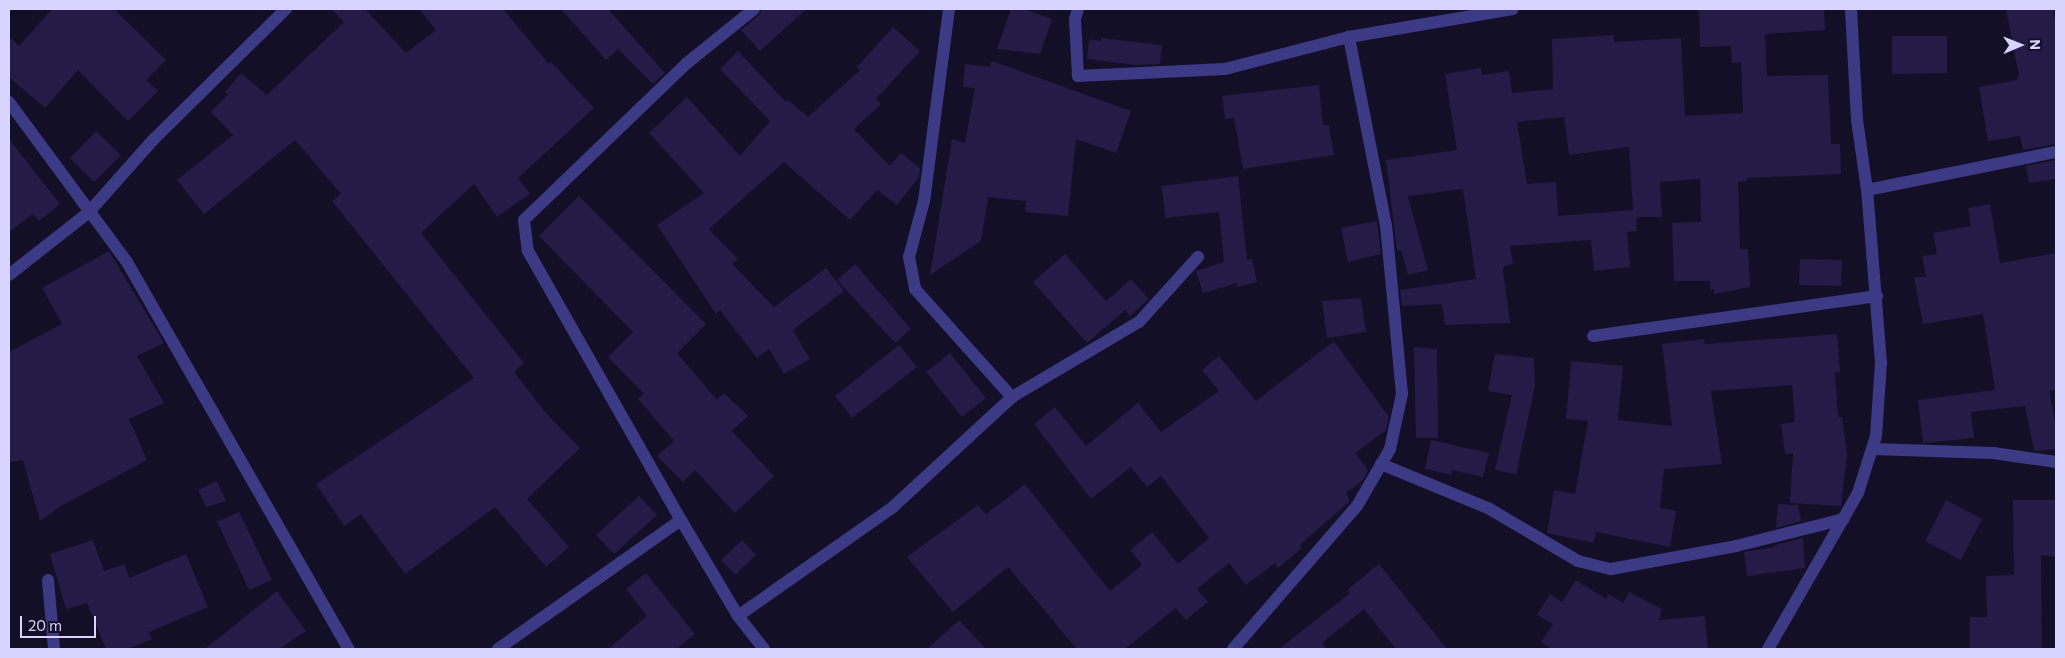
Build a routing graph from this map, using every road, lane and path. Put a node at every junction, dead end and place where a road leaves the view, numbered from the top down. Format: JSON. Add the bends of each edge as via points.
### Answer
{"nodes":[{"id":1,"x":286,"y":9,"type":"edge"},
{"id":2,"x":754,"y":9,"type":"edge"},
{"id":3,"x":949,"y":9,"type":"edge"},
{"id":4,"x":1078,"y":9,"type":"edge"},
{"id":5,"x":1513,"y":9,"type":"edge"},
{"id":6,"x":1851,"y":9,"type":"edge"},
{"id":7,"x":1349,"y":37,"type":"junction"},
{"id":8,"x":9,"y":102,"type":"edge"},
{"id":9,"x":2056,"y":152,"type":"edge"},
{"id":10,"x":1867,"y":190,"type":"junction"},
{"id":11,"x":89,"y":212,"type":"junction"},
{"id":12,"x":1198,"y":257,"type":"dead end"},
{"id":13,"x":9,"y":275,"type":"edge"},
{"id":14,"x":1877,"y":296,"type":"junction"},
{"id":15,"x":1593,"y":336,"type":"dead end"},
{"id":16,"x":1012,"y":397,"type":"junction"},
{"id":17,"x":1872,"y":449,"type":"junction"},
{"id":18,"x":2056,"y":462,"type":"edge"},
{"id":19,"x":1381,"y":464,"type":"junction"},
{"id":20,"x":1844,"y":519,"type":"junction"},
{"id":21,"x":681,"y":520,"type":"junction"},
{"id":22,"x":48,"y":580,"type":"dead end"},
{"id":23,"x":738,"y":616,"type":"junction"},
{"id":24,"x":54,"y":649,"type":"edge"},
{"id":25,"x":349,"y":649,"type":"edge"},
{"id":26,"x":498,"y":649,"type":"edge"},
{"id":27,"x":764,"y":649,"type":"edge"},
{"id":28,"x":1233,"y":649,"type":"edge"},
{"id":29,"x":1768,"y":649,"type":"edge"}],
"edges":[{"from":1,"to":11,"type":"street","via":[[153,140]]},
{"from":2,"to":21,"type":"street","via":[[687,63],[524,220],[528,251]]},
{"from":3,"to":16,"type":"street","via":[[924,201],[909,257],[914,289]]},
{"from":4,"to":7,"type":"street","via":[[1075,19],[1078,76],[1225,69]]},
{"from":5,"to":7,"type":"street"},
{"from":6,"to":10,"type":"street","via":[[1857,120]]},
{"from":7,"to":19,"type":"street","via":[[1386,226],[1402,394],[1390,449]]},
{"from":8,"to":11,"type":"street"},
{"from":9,"to":10,"type":"street"},
{"from":10,"to":14,"type":"street"},
{"from":11,"to":13,"type":"street"},
{"from":11,"to":25,"type":"street","via":[[132,271]]},
{"from":12,"to":16,"type":"street","via":[[1139,322]]},
{"from":14,"to":15,"type":"street"},
{"from":14,"to":17,"type":"street","via":[[1882,363]]},
{"from":16,"to":23,"type":"street","via":[[893,507]]},
{"from":17,"to":18,"type":"street","via":[[1994,453]]},
{"from":17,"to":20,"type":"street","via":[[1858,494]]},
{"from":19,"to":20,"type":"street","via":[[1488,508],[1578,561],[1611,569],[1736,546]]},
{"from":19,"to":28,"type":"street","via":[[1357,506]]},
{"from":20,"to":29,"type":"street"},
{"from":21,"to":23,"type":"street"},
{"from":21,"to":26,"type":"street"},
{"from":22,"to":24,"type":"street"},
{"from":23,"to":27,"type":"street"}]}
